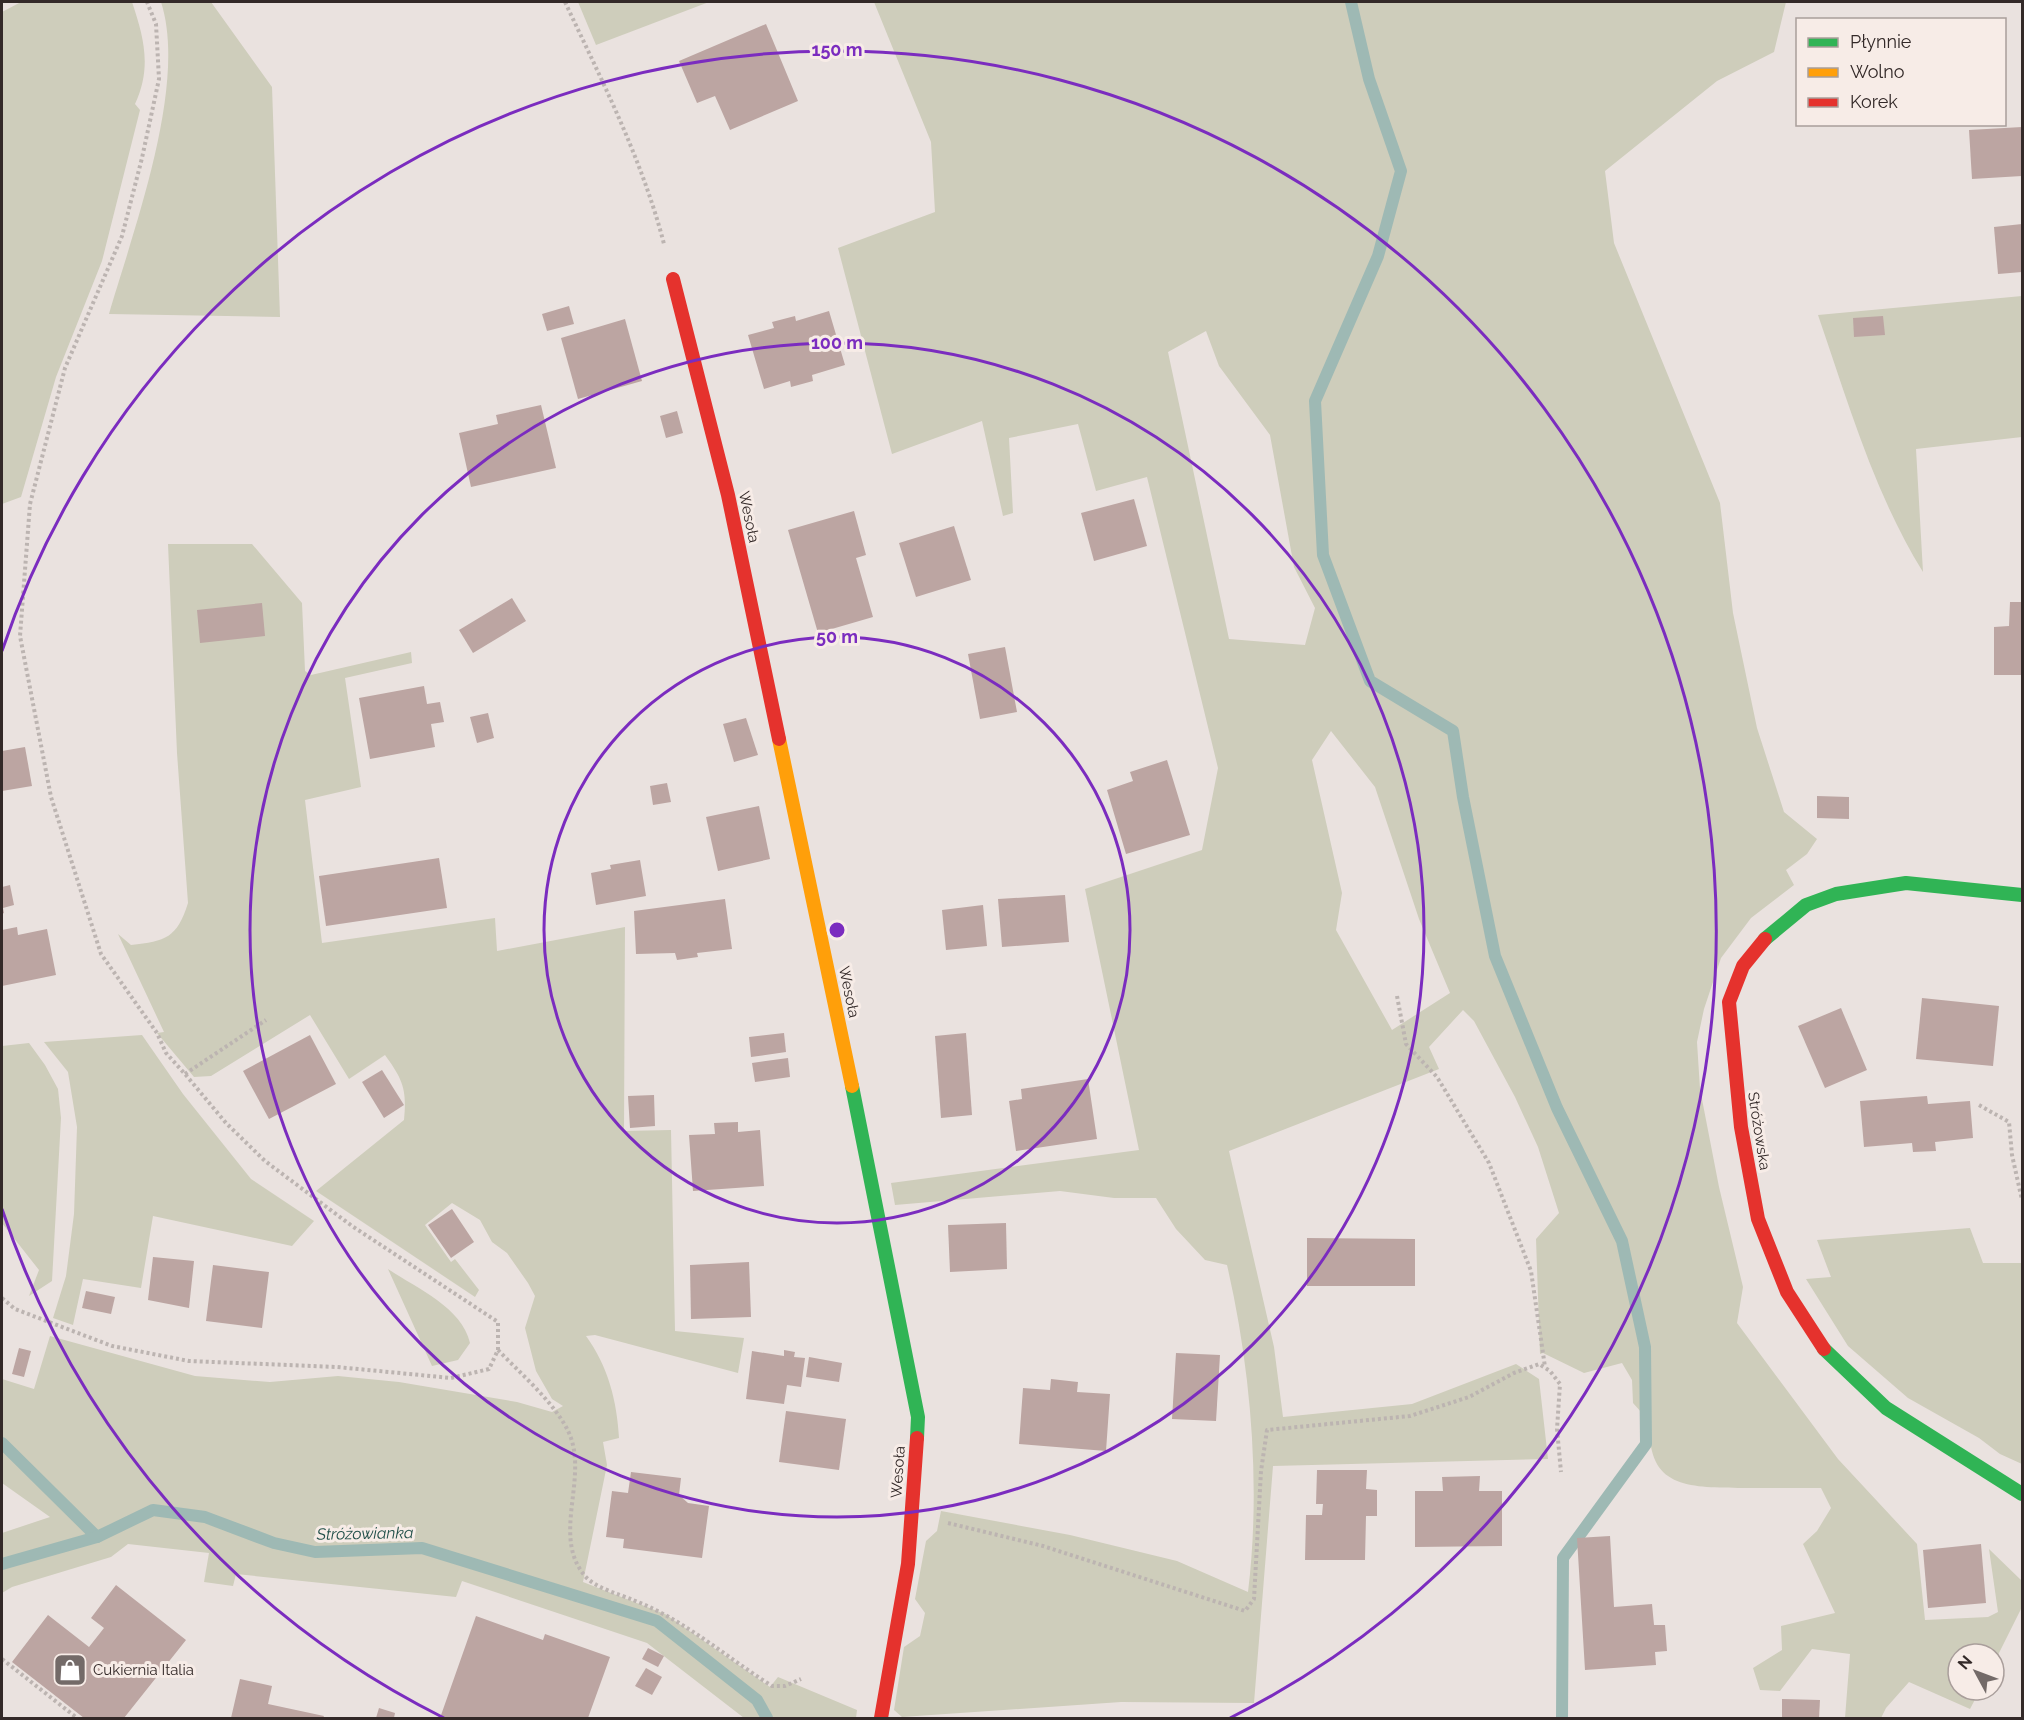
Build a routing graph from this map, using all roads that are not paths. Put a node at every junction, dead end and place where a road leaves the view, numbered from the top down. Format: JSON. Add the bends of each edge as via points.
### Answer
{"nodes":[{"id":1,"x":673,"y":279,"type":"road end"},
{"id":2,"x":2022,"y":895,"type":"edge"},
{"id":3,"x":2022,"y":1494,"type":"edge"},
{"id":4,"x":881,"y":1719,"type":"edge"}],
"edges":[{"from":1,"to":4,"type":"street","name":"Wesoła","via":[[728,495],[918,1417],[908,1564]]},
{"from":2,"to":3,"type":"street","name":"Stróżowska","via":[[1906,884],[1826,897],[1806,905],[1769,933],[1743,966],[1729,1002],[1738,1108],[1758,1219],[1787,1292],[1825,1351],[1886,1408]]}]}
